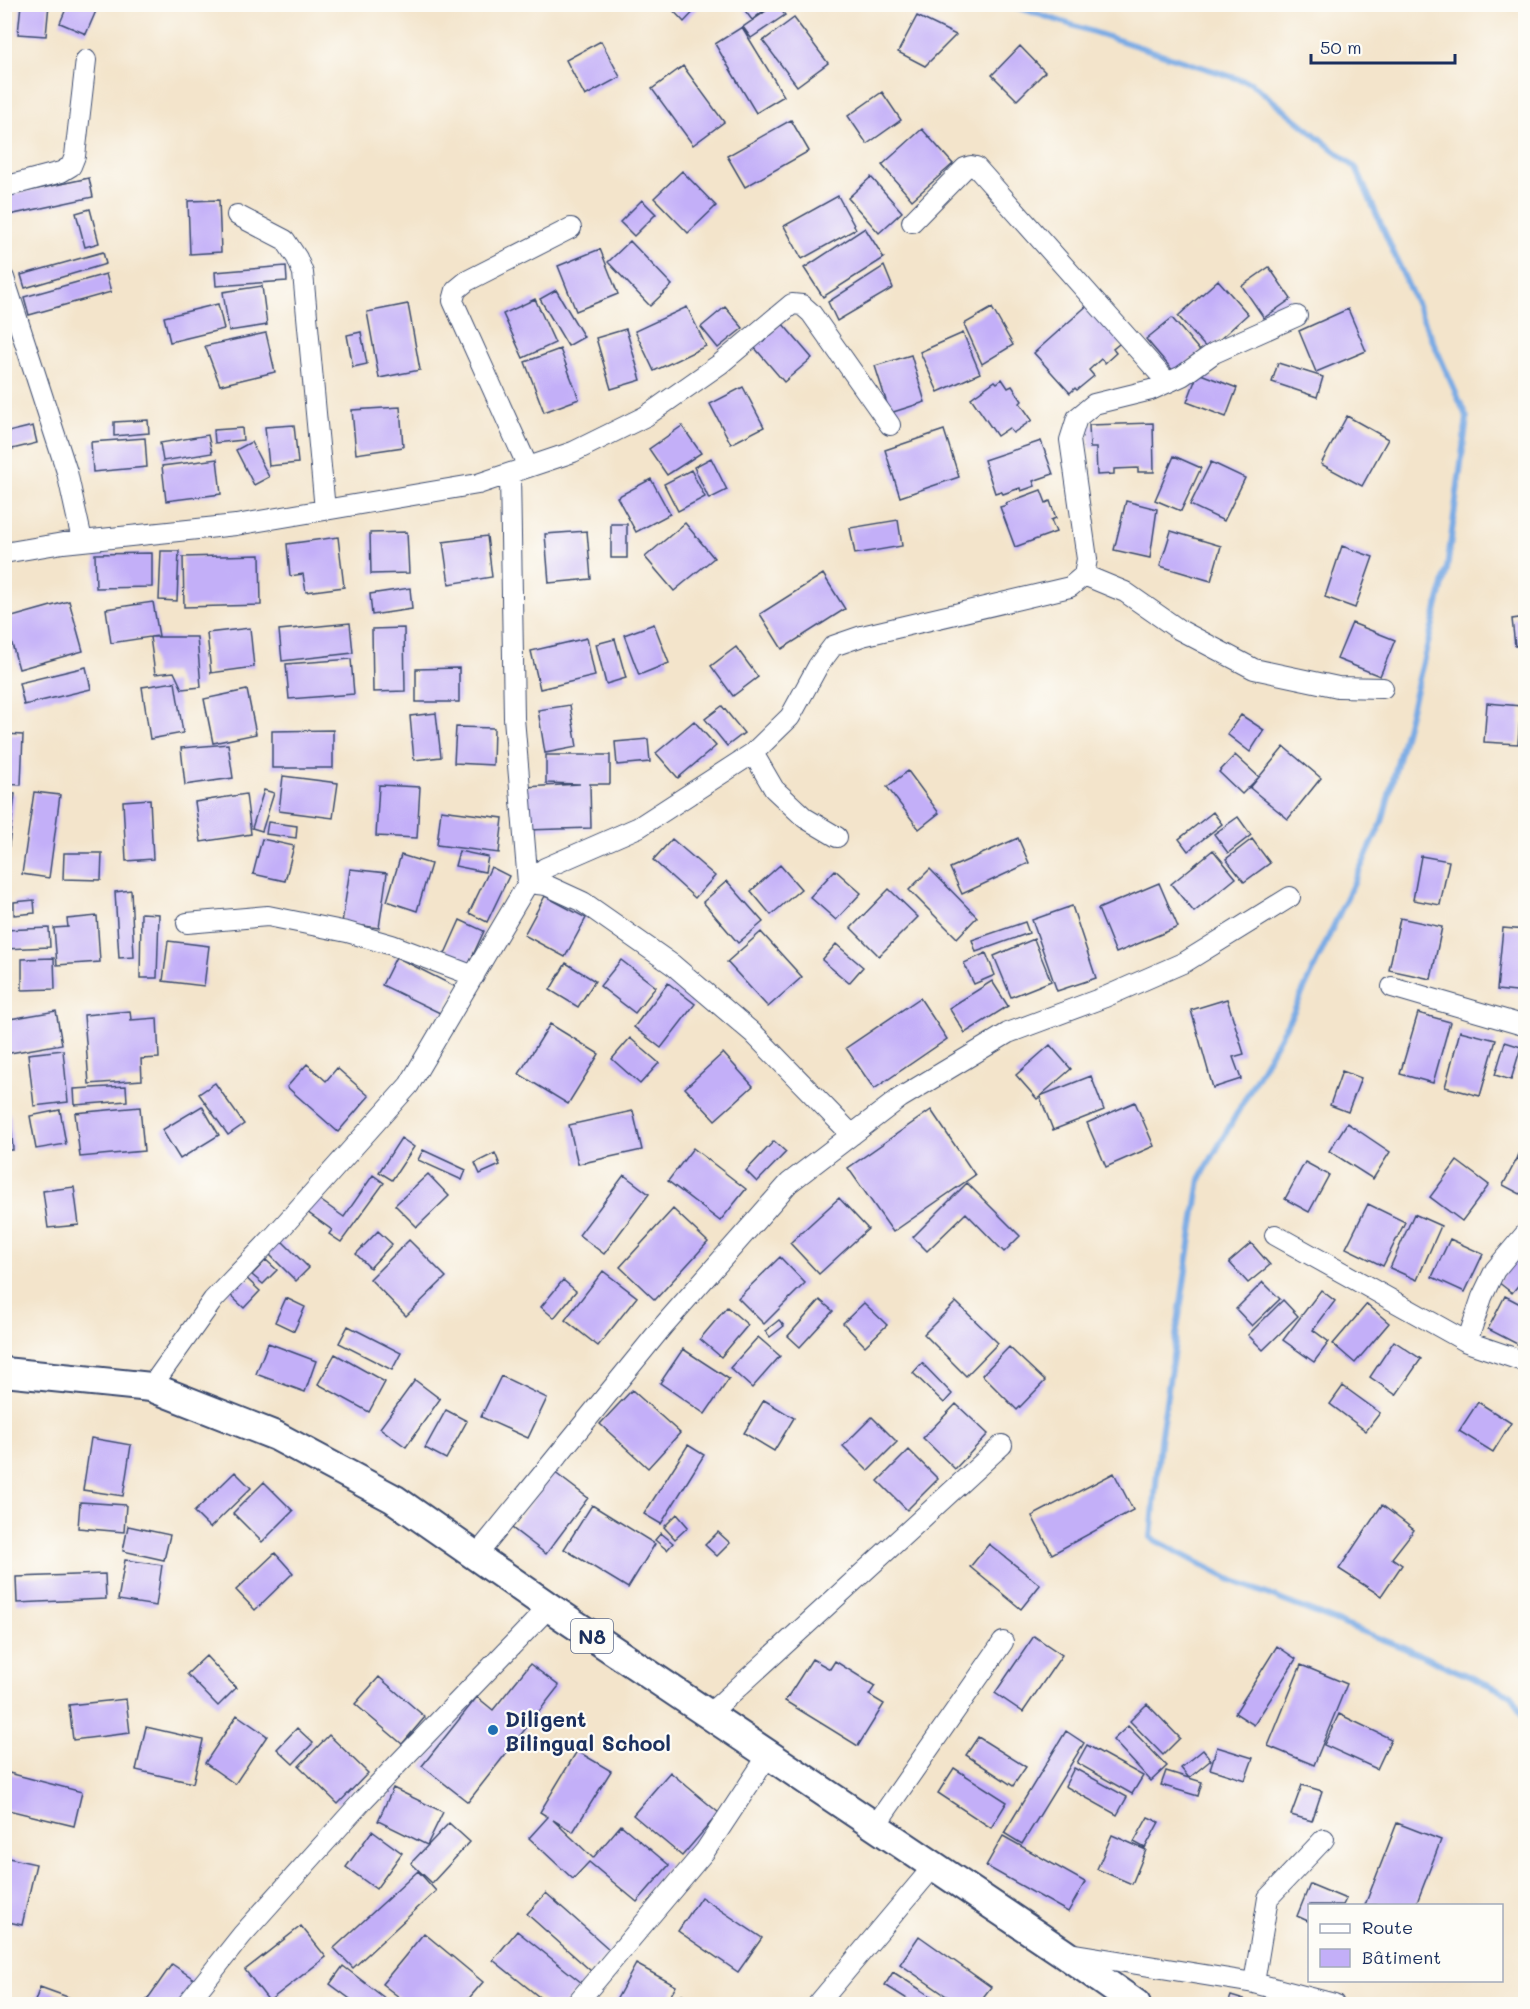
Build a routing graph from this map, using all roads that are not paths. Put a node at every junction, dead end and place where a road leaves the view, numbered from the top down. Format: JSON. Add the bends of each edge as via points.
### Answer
{"nodes":[{"id":1,"x":86,"y":60,"type":"dead end"},
{"id":2,"x":4,"y":187,"type":"edge"},
{"id":3,"x":237,"y":215,"type":"dead end"},
{"id":4,"x":912,"y":222,"type":"dead end"},
{"id":5,"x":572,"y":228,"type":"dead end"},
{"id":6,"x":4,"y":278,"type":"edge"},
{"id":7,"x":1297,"y":316,"type":"dead end"},
{"id":8,"x":1167,"y":382,"type":"junction"},
{"id":9,"x":890,"y":425,"type":"dead end"},
{"id":10,"x":519,"y":470,"type":"junction"},
{"id":11,"x":325,"y":510,"type":"junction"},
{"id":12,"x":82,"y":540,"type":"junction"},
{"id":13,"x":4,"y":553,"type":"edge"},
{"id":14,"x":1084,"y":575,"type":"junction"},
{"id":15,"x":1383,"y":688,"type":"dead end"},
{"id":16,"x":753,"y":753,"type":"junction"},
{"id":17,"x":837,"y":837,"type":"dead end"},
{"id":18,"x":528,"y":883,"type":"junction"},
{"id":19,"x":1290,"y":897,"type":"dead end"},
{"id":20,"x":187,"y":923,"type":"dead end"},
{"id":21,"x":474,"y":976,"type":"junction"},
{"id":22,"x":1392,"y":987,"type":"dead end"},
{"id":23,"x":1526,"y":1026,"type":"edge"},
{"id":24,"x":852,"y":1135,"type":"junction"},
{"id":25,"x":1526,"y":1233,"type":"edge"},
{"id":26,"x":1275,"y":1235,"type":"dead end"},
{"id":27,"x":1467,"y":1342,"type":"junction"},
{"id":28,"x":1526,"y":1362,"type":"edge"},
{"id":29,"x":4,"y":1372,"type":"edge"},
{"id":30,"x":151,"y":1387,"type":"junction"},
{"id":31,"x":1002,"y":1444,"type":"dead end"},
{"id":32,"x":476,"y":1556,"type":"junction"},
{"id":33,"x":549,"y":1607,"type":"junction"},
{"id":34,"x":1003,"y":1642,"type":"dead end"},
{"id":35,"x":709,"y":1714,"type":"junction"},
{"id":36,"x":769,"y":1754,"type":"junction"},
{"id":37,"x":875,"y":1826,"type":"junction"},
{"id":38,"x":1324,"y":1839,"type":"dead end"},
{"id":39,"x":933,"y":1867,"type":"junction"},
{"id":40,"x":1062,"y":1952,"type":"junction"},
{"id":41,"x":1254,"y":1983,"type":"junction"},
{"id":42,"x":187,"y":2004,"type":"edge"},
{"id":43,"x":576,"y":2004,"type":"edge"},
{"id":44,"x":818,"y":2004,"type":"edge"},
{"id":45,"x":1136,"y":2004,"type":"edge"},
{"id":46,"x":1334,"y":2004,"type":"edge"}],
"edges":[{"from":1,"to":2,"type":"street","via":[[75,156],[70,166],[62,172]]},
{"from":3,"to":11,"type":"street","via":[[285,240],[303,273]]},
{"from":4,"to":8,"type":"street","via":[[965,168],[976,167]]},
{"from":5,"to":10,"type":"street","via":[[467,281],[456,290],[453,302]]},
{"from":6,"to":12,"type":"street","via":[[67,472]]},
{"from":7,"to":8,"type":"street","via":[[1214,353]]},
{"from":8,"to":14,"type":"street","via":[[1151,390],[1094,404],[1077,418],[1070,440],[1086,537]]},
{"from":9,"to":10,"type":"street","via":[[811,313],[802,304],[792,304],[720,364],[646,416],[573,452]]},
{"from":10,"to":11,"type":"street","via":[[478,484]]},
{"from":10,"to":18,"type":"street","via":[[514,718]]},
{"from":11,"to":12,"type":"street","via":[[236,525]]},
{"from":12,"to":13,"type":"street"},
{"from":14,"to":15,"type":"street","via":[[1125,592],[1178,629],[1254,669],[1338,687]]},
{"from":14,"to":16,"type":"street","via":[[1070,587],[833,646],[790,717]]},
{"from":16,"to":17,"type":"street","via":[[774,789],[805,818]]},
{"from":16,"to":18,"type":"street","via":[[639,827],[545,868]]},
{"from":18,"to":21,"type":"street"},
{"from":18,"to":24,"type":"street","via":[[546,885],[582,902],[673,965],[754,1034]]},
{"from":19,"to":24,"type":"street","via":[[1185,962],[1008,1033],[900,1098]]},
{"from":20,"to":21,"type":"street","via":[[268,916],[347,932]]},
{"from":21,"to":30,"type":"street","via":[[409,1085],[213,1300]]},
{"from":22,"to":23,"type":"street"},
{"from":24,"to":32,"type":"street","via":[[789,1183],[663,1326]]},
{"from":25,"to":27,"type":"street","via":[[1495,1270]]},
{"from":26,"to":27,"type":"street"},
{"from":27,"to":28,"type":"street"},
{"from":29,"to":30,"type":"highway","number":"N8"},
{"from":30,"to":32,"type":"highway","number":"N8","via":[[276,1436],[394,1499]]},
{"from":31,"to":35,"type":"street"},
{"from":32,"to":33,"type":"highway","number":"N8"},
{"from":33,"to":35,"type":"highway","number":"N8"},
{"from":33,"to":42,"type":"street","via":[[364,1799],[242,1935]]},
{"from":34,"to":37,"type":"street"},
{"from":35,"to":36,"type":"highway","number":"N8"},
{"from":36,"to":37,"type":"highway","number":"N8"},
{"from":36,"to":43,"type":"street","via":[[705,1851]]},
{"from":37,"to":39,"type":"highway","number":"N8"},
{"from":38,"to":41,"type":"street","via":[[1268,1898]]},
{"from":39,"to":40,"type":"highway","number":"N8"},
{"from":39,"to":44,"type":"street"},
{"from":40,"to":41,"type":"street"},
{"from":40,"to":45,"type":"highway","number":"N8"},
{"from":41,"to":46,"type":"street"}]}
